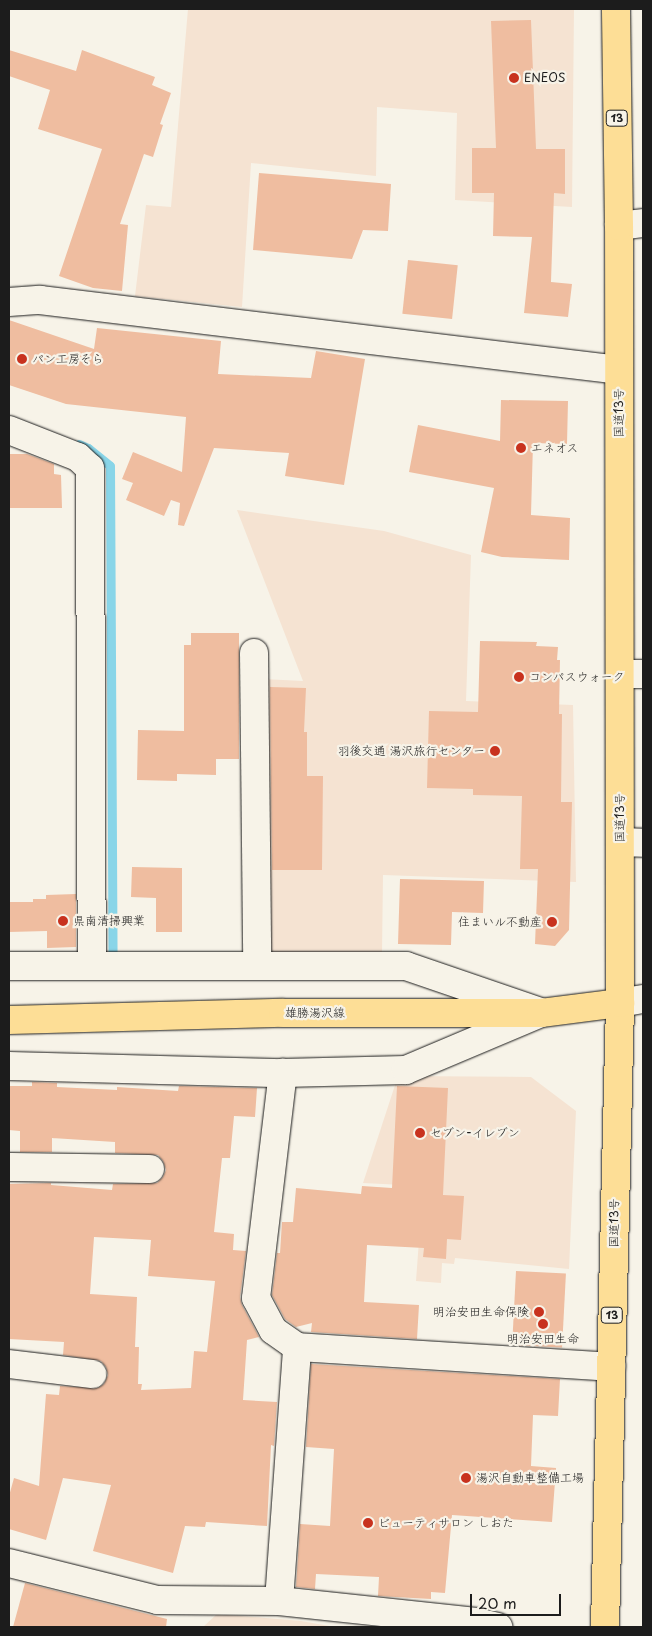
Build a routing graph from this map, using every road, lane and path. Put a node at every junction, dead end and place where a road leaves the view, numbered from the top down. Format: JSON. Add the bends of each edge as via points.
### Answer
{"nodes":[{"id":1,"x":616,"y":9,"type":"edge"},
{"id":2,"x":631,"y":225,"type":"edge"},
{"id":3,"x":9,"y":302,"type":"edge"},
{"id":4,"x":619,"y":370,"type":"junction"},
{"id":5,"x":9,"y":430,"type":"edge"},
{"id":6,"x":254,"y":653,"type":"dead end"},
{"id":7,"x":631,"y":674,"type":"edge"},
{"id":8,"x":631,"y":842,"type":"edge"},
{"id":9,"x":257,"y":965,"type":"junction"},
{"id":10,"x":9,"y":966,"type":"edge"},
{"id":11,"x":92,"y":966,"type":"junction"},
{"id":12,"x":632,"y":1001,"type":"edge"},
{"id":13,"x":541,"y":1012,"type":"junction"},
{"id":14,"x":9,"y":1020,"type":"edge"},
{"id":15,"x":9,"y":1066,"type":"edge"},
{"id":16,"x":283,"y":1073,"type":"junction"},
{"id":17,"x":9,"y":1167,"type":"edge"},
{"id":18,"x":150,"y":1169,"type":"dead end"},
{"id":19,"x":297,"y":1347,"type":"junction"},
{"id":20,"x":9,"y":1364,"type":"edge"},
{"id":21,"x":611,"y":1367,"type":"junction"},
{"id":22,"x":92,"y":1374,"type":"dead end"},
{"id":23,"x":10,"y":1568,"type":"edge"},
{"id":24,"x":279,"y":1600,"type":"junction"},
{"id":25,"x":498,"y":1627,"type":"edge"},
{"id":26,"x":605,"y":1627,"type":"edge"}],
"edges":[{"from":1,"to":2,"type":"main road","name":"国道13号","number":"13"},
{"from":2,"to":4,"type":"main road","name":"国道13号","number":"13"},
{"from":3,"to":4,"type":"street","via":[[40,300]]},
{"from":4,"to":7,"type":"main road","name":"国道13号","number":"13"},
{"from":5,"to":11,"type":"street","via":[[78,457],[90,468]]},
{"from":6,"to":9,"type":"street"},
{"from":7,"to":8,"type":"main road","name":"国道13号","number":"13"},
{"from":8,"to":12,"type":"main road","name":"国道13号","number":"13"},
{"from":9,"to":11,"type":"street"},
{"from":9,"to":13,"type":"street","via":[[406,966]]},
{"from":10,"to":11,"type":"street"},
{"from":12,"to":13,"type":"main road","name":"雄勝湯沢線"},
{"from":12,"to":21,"type":"main road","name":"国道13号","number":"13"},
{"from":13,"to":14,"type":"main road","name":"雄勝湯沢線","via":[[283,1013]]},
{"from":13,"to":16,"type":"street","via":[[406,1070]]},
{"from":15,"to":16,"type":"street"},
{"from":16,"to":19,"type":"street","via":[[256,1298],[273,1330]]},
{"from":17,"to":18,"type":"street"},
{"from":19,"to":21,"type":"street"},
{"from":19,"to":24,"type":"street"},
{"from":20,"to":22,"type":"street"},
{"from":21,"to":26,"type":"main road","name":"国道13号","number":"13"},
{"from":23,"to":24,"type":"street","via":[[157,1600]]},
{"from":24,"to":25,"type":"street"}]}
